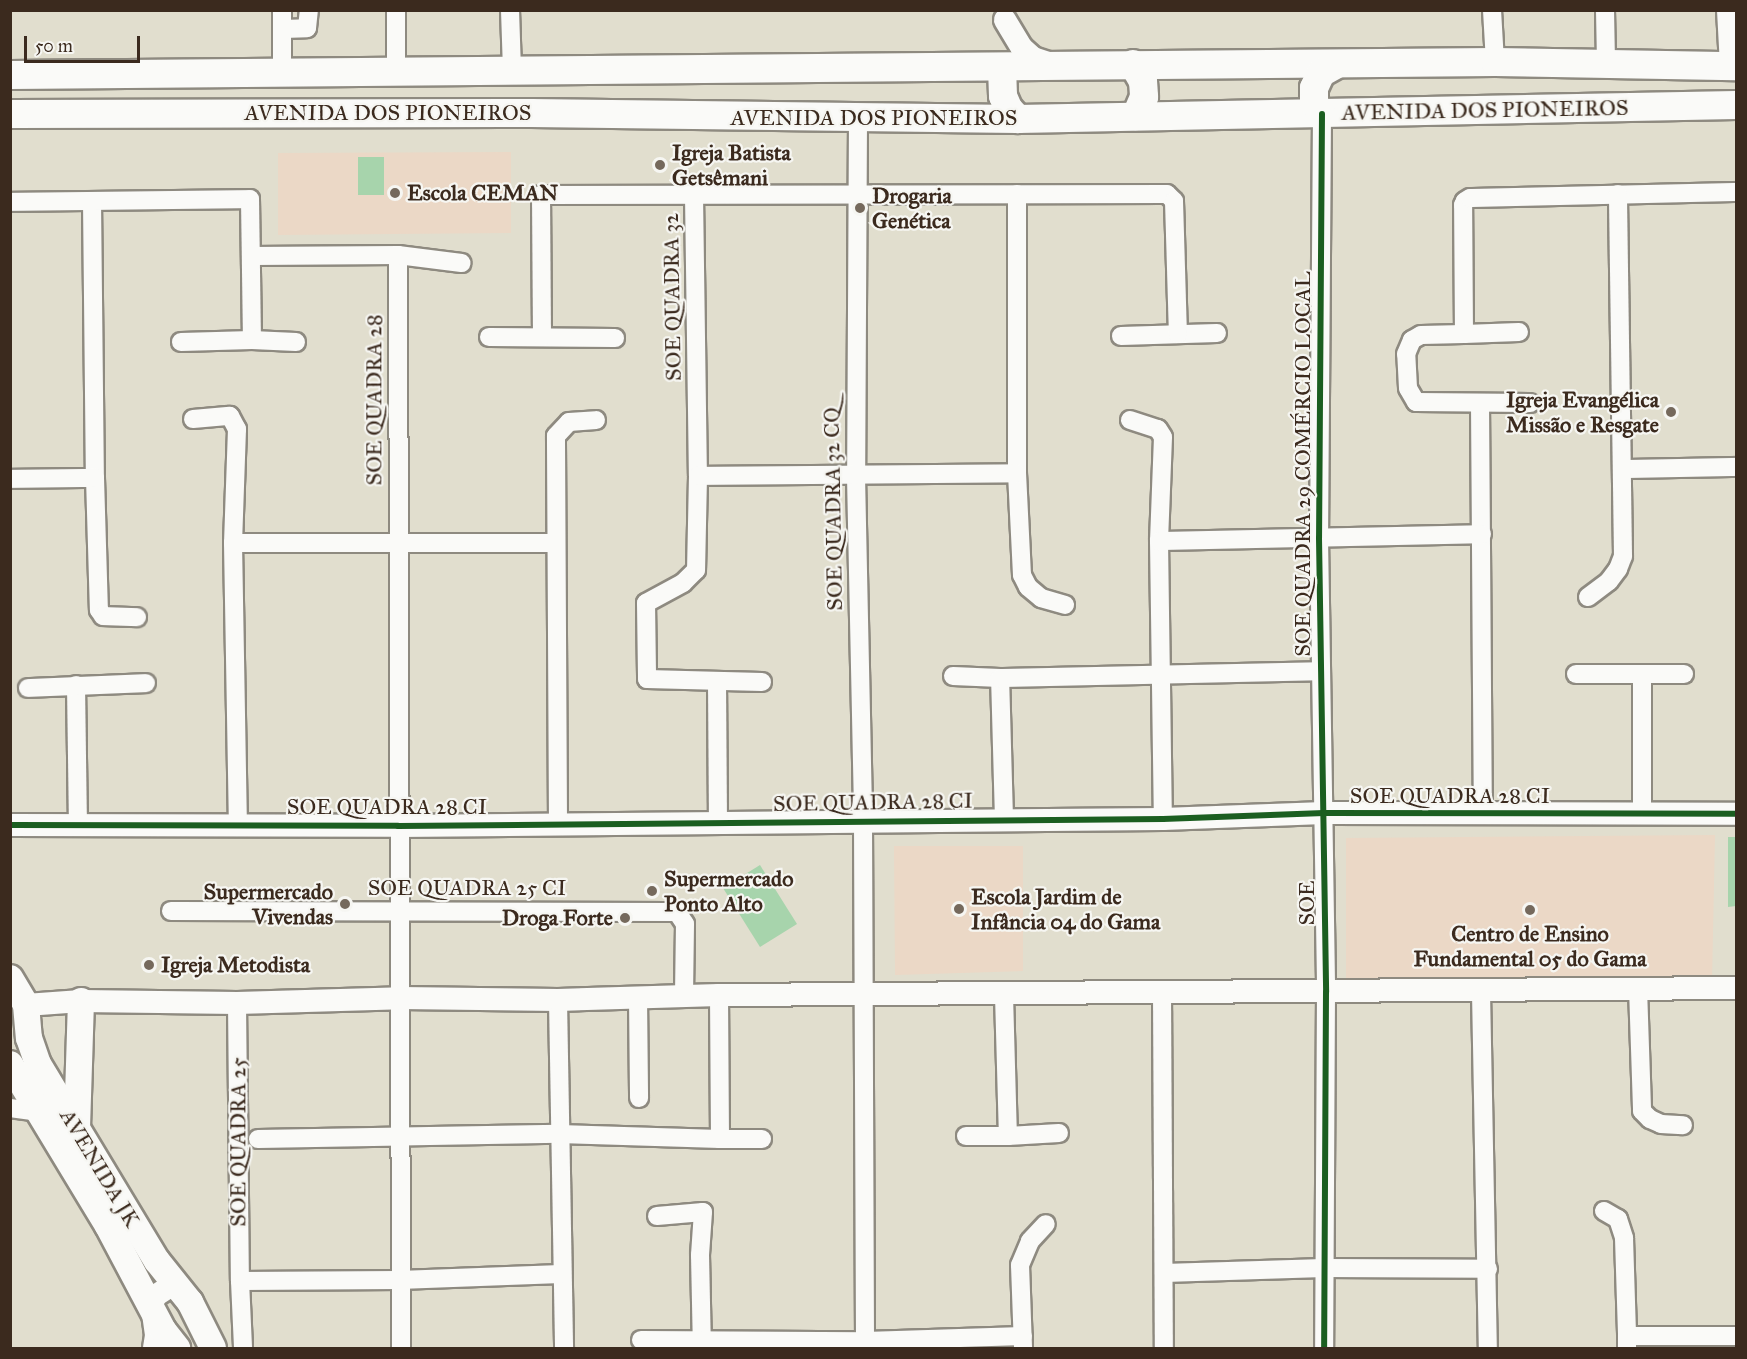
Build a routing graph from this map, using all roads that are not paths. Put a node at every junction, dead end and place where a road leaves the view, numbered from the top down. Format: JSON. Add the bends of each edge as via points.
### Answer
{"nodes":[{"id":1,"x":282,"y":10,"type":"edge"},
{"id":2,"x":309,"y":10,"type":"edge"},
{"id":3,"x":396,"y":10,"type":"edge"},
{"id":4,"x":510,"y":10,"type":"edge"},
{"id":5,"x":1492,"y":10,"type":"edge"},
{"id":6,"x":1605,"y":10,"type":"edge"},
{"id":7,"x":1726,"y":10,"type":"edge"},
{"id":8,"x":1006,"y":15,"type":"edge"},
{"id":9,"x":283,"y":29,"type":"junction"},
{"id":10,"x":1495,"y":62,"type":"junction"},
{"id":11,"x":1133,"y":64,"type":"junction"},
{"id":12,"x":1337,"y":64,"type":"junction"},
{"id":13,"x":1606,"y":64,"type":"junction"},
{"id":14,"x":1058,"y":65,"type":"junction"},
{"id":15,"x":1733,"y":66,"type":"edge"},
{"id":16,"x":1002,"y":67,"type":"junction"},
{"id":17,"x":396,"y":70,"type":"junction"},
{"id":18,"x":512,"y":70,"type":"junction"},
{"id":19,"x":764,"y":70,"type":"junction"},
{"id":20,"x":607,"y":71,"type":"junction"},
{"id":21,"x":56,"y":74,"type":"junction"},
{"id":22,"x":282,"y":74,"type":"junction"},
{"id":23,"x":12,"y":75,"type":"edge"},
{"id":24,"x":1737,"y":105,"type":"edge"},
{"id":25,"x":54,"y":113,"type":"junction"},
{"id":26,"x":531,"y":113,"type":"junction"},
{"id":27,"x":15,"y":114,"type":"edge"},
{"id":28,"x":1322,"y":114,"type":"junction"},
{"id":29,"x":647,"y":116,"type":"junction"},
{"id":30,"x":1136,"y":116,"type":"junction"},
{"id":31,"x":858,"y":118,"type":"junction"},
{"id":32,"x":1018,"y":119,"type":"junction"},
{"id":33,"x":1737,"y":192,"type":"edge"},
{"id":34,"x":1017,"y":194,"type":"junction"},
{"id":35,"x":1618,"y":194,"type":"junction"},
{"id":36,"x":694,"y":195,"type":"junction"},
{"id":37,"x":856,"y":195,"type":"junction"},
{"id":38,"x":92,"y":201,"type":"junction"},
{"id":39,"x":10,"y":202,"type":"edge"},
{"id":40,"x":398,"y":255,"type":"junction"},
{"id":41,"x":252,"y":256,"type":"junction"},
{"id":42,"x":461,"y":263,"type":"dead end"},
{"id":43,"x":1519,"y":332,"type":"dead end"},
{"id":44,"x":1217,"y":333,"type":"dead end"},
{"id":45,"x":1178,"y":334,"type":"junction"},
{"id":46,"x":1464,"y":334,"type":"junction"},
{"id":47,"x":1121,"y":336,"type":"dead end"},
{"id":48,"x":489,"y":337,"type":"dead end"},
{"id":49,"x":542,"y":337,"type":"junction"},
{"id":50,"x":615,"y":338,"type":"dead end"},
{"id":51,"x":252,"y":340,"type":"junction"},
{"id":52,"x":181,"y":342,"type":"dead end"},
{"id":53,"x":296,"y":342,"type":"dead end"},
{"id":54,"x":1480,"y":403,"type":"junction"},
{"id":55,"x":1530,"y":403,"type":"dead end"},
{"id":56,"x":193,"y":419,"type":"dead end"},
{"id":57,"x":596,"y":420,"type":"dead end"},
{"id":58,"x":1130,"y":420,"type":"dead end"},
{"id":59,"x":1737,"y":467,"type":"edge"},
{"id":60,"x":1623,"y":469,"type":"junction"},
{"id":61,"x":1017,"y":473,"type":"junction"},
{"id":62,"x":698,"y":476,"type":"junction"},
{"id":63,"x":856,"y":476,"type":"junction"},
{"id":64,"x":94,"y":478,"type":"junction"},
{"id":65,"x":10,"y":479,"type":"edge"},
{"id":66,"x":1482,"y":534,"type":"junction"},
{"id":67,"x":1319,"y":538,"type":"junction"},
{"id":68,"x":1159,"y":541,"type":"junction"},
{"id":69,"x":233,"y":543,"type":"junction"},
{"id":70,"x":556,"y":543,"type":"junction"},
{"id":71,"x":397,"y":544,"type":"junction"},
{"id":72,"x":1588,"y":597,"type":"dead end"},
{"id":73,"x":1065,"y":605,"type":"dead end"},
{"id":74,"x":137,"y":617,"type":"dead end"},
{"id":75,"x":1321,"y":671,"type":"junction"},
{"id":76,"x":1576,"y":674,"type":"dead end"},
{"id":77,"x":1642,"y":674,"type":"junction"},
{"id":78,"x":1684,"y":674,"type":"dead end"},
{"id":79,"x":953,"y":676,"type":"dead end"},
{"id":80,"x":1161,"y":677,"type":"junction"},
{"id":81,"x":1000,"y":678,"type":"junction"},
{"id":82,"x":717,"y":681,"type":"junction"},
{"id":83,"x":762,"y":682,"type":"dead end"},
{"id":84,"x":146,"y":683,"type":"dead end"},
{"id":85,"x":76,"y":685,"type":"junction"},
{"id":86,"x":28,"y":688,"type":"dead end"},
{"id":87,"x":1324,"y":813,"type":"junction"},
{"id":88,"x":1737,"y":814,"type":"edge"},
{"id":89,"x":1484,"y":815,"type":"junction"},
{"id":90,"x":1642,"y":815,"type":"junction"},
{"id":91,"x":1004,"y":819,"type":"junction"},
{"id":92,"x":1163,"y":819,"type":"junction"},
{"id":93,"x":863,"y":821,"type":"junction"},
{"id":94,"x":718,"y":822,"type":"junction"},
{"id":95,"x":78,"y":824,"type":"junction"},
{"id":96,"x":558,"y":824,"type":"junction"},
{"id":97,"x":10,"y":825,"type":"edge"},
{"id":98,"x":238,"y":826,"type":"junction"},
{"id":99,"x":398,"y":826,"type":"junction"},
{"id":100,"x":171,"y":911,"type":"dead end"},
{"id":101,"x":399,"y":911,"type":"junction"},
{"id":102,"x":10,"y":978,"type":"edge"},
{"id":103,"x":1638,"y":988,"type":"junction"},
{"id":104,"x":1737,"y":988,"type":"edge"},
{"id":105,"x":1162,"y":992,"type":"junction"},
{"id":106,"x":1326,"y":992,"type":"junction"},
{"id":107,"x":1481,"y":992,"type":"junction"},
{"id":108,"x":719,"y":995,"type":"junction"},
{"id":109,"x":864,"y":995,"type":"junction"},
{"id":110,"x":1004,"y":995,"type":"junction"},
{"id":111,"x":684,"y":996,"type":"junction"},
{"id":112,"x":638,"y":997,"type":"junction"},
{"id":113,"x":401,"y":998,"type":"junction"},
{"id":114,"x":558,"y":1000,"type":"junction"},
{"id":115,"x":81,"y":1001,"type":"junction"},
{"id":116,"x":237,"y":1003,"type":"junction"},
{"id":117,"x":22,"y":1021,"type":"edge"},
{"id":118,"x":14,"y":1082,"type":"edge"},
{"id":119,"x":639,"y":1098,"type":"dead end"},
{"id":120,"x":10,"y":1108,"type":"edge"},
{"id":121,"x":38,"y":1112,"type":"junction"},
{"id":122,"x":1683,"y":1125,"type":"dead end"},
{"id":123,"x":77,"y":1128,"type":"junction"},
{"id":124,"x":1059,"y":1133,"type":"dead end"},
{"id":125,"x":559,"y":1134,"type":"junction"},
{"id":126,"x":966,"y":1136,"type":"dead end"},
{"id":127,"x":1008,"y":1136,"type":"junction"},
{"id":128,"x":400,"y":1137,"type":"junction"},
{"id":129,"x":258,"y":1139,"type":"dead end"},
{"id":130,"x":720,"y":1139,"type":"junction"},
{"id":131,"x":762,"y":1139,"type":"dead end"},
{"id":132,"x":1604,"y":1211,"type":"dead end"},
{"id":133,"x":657,"y":1216,"type":"dead end"},
{"id":134,"x":1046,"y":1224,"type":"dead end"},
{"id":135,"x":1324,"y":1268,"type":"junction"},
{"id":136,"x":1488,"y":1269,"type":"junction"},
{"id":137,"x":1164,"y":1273,"type":"junction"},
{"id":138,"x":561,"y":1274,"type":"junction"},
{"id":139,"x":399,"y":1280,"type":"junction"},
{"id":140,"x":240,"y":1281,"type":"junction"},
{"id":141,"x":179,"y":1289,"type":"junction"},
{"id":142,"x":152,"y":1306,"type":"junction"},
{"id":143,"x":1737,"y":1336,"type":"edge"},
{"id":144,"x":641,"y":1340,"type":"dead end"},
{"id":145,"x":1023,"y":1342,"type":"edge"},
{"id":146,"x":1627,"y":1342,"type":"edge"},
{"id":147,"x":202,"y":1344,"type":"edge"},
{"id":148,"x":702,"y":1344,"type":"edge"},
{"id":149,"x":865,"y":1345,"type":"edge"},
{"id":150,"x":154,"y":1348,"type":"edge"},
{"id":151,"x":177,"y":1348,"type":"edge"},
{"id":152,"x":243,"y":1348,"type":"edge"},
{"id":153,"x":401,"y":1348,"type":"edge"},
{"id":154,"x":564,"y":1348,"type":"edge"},
{"id":155,"x":1164,"y":1348,"type":"edge"},
{"id":156,"x":1324,"y":1348,"type":"edge"},
{"id":157,"x":1488,"y":1348,"type":"edge"}],
"edges":[{"from":1,"to":9,"type":"street"},
{"from":2,"to":9,"type":"street","via":[[307,28]]},
{"from":3,"to":17,"type":"street"},
{"from":4,"to":18,"type":"street"},
{"from":5,"to":10,"type":"street"},
{"from":6,"to":13,"type":"street"},
{"from":7,"to":15,"type":"street"},
{"from":8,"to":14,"type":"street","via":[[1022,48],[1033,58]]},
{"from":8,"to":16,"type":"street"},
{"from":9,"to":22,"type":"street"},
{"from":10,"to":12,"type":"main road","name":"AVENIDA DOS PIONEIROS"},
{"from":10,"to":13,"type":"main road","name":"AVENIDA DOS PIONEIROS"},
{"from":11,"to":12,"type":"main road","name":"AVENIDA DOS PIONEIROS"},
{"from":11,"to":14,"type":"main road","name":"AVENIDA DOS PIONEIROS"},
{"from":11,"to":30,"type":"main road","via":[[1143,81],[1144,97]]},
{"from":12,"to":28,"type":"main road","via":[[1321,73],[1314,88],[1314,103]]},
{"from":13,"to":15,"type":"main road","name":"AVENIDA DOS PIONEIROS"},
{"from":14,"to":16,"type":"main road","name":"AVENIDA DOS PIONEIROS"},
{"from":16,"to":19,"type":"main road","name":"AVENIDA DOS PIONEIROS"},
{"from":16,"to":32,"type":"main road","via":[[1003,96]]},
{"from":17,"to":18,"type":"main road","name":"AVENIDA DOS PIONEIROS"},
{"from":17,"to":22,"type":"main road","name":"AVENIDA DOS PIONEIROS"},
{"from":18,"to":20,"type":"main road","name":"AVENIDA DOS PIONEIROS"},
{"from":19,"to":20,"type":"main road","name":"AVENIDA DOS PIONEIROS"},
{"from":19,"to":29,"type":"main road","via":[[752,78],[643,79],[637,105]]},
{"from":20,"to":26,"type":"main road","via":[[620,88],[618,102],[554,100]]},
{"from":21,"to":22,"type":"main road","name":"AVENIDA DOS PIONEIROS"},
{"from":21,"to":23,"type":"main road","name":"AVENIDA DOS PIONEIROS"},
{"from":21,"to":25,"type":"main road","via":[[44,84],[41,99],[43,108]]},
{"from":23,"to":27,"type":"main road","via":[[25,82],[30,97],[26,107]]},
{"from":24,"to":28,"type":"main road","name":"AVENIDA DOS PIONEIROS"},
{"from":25,"to":26,"type":"main road","name":"AVENIDA DOS PIONEIROS"},
{"from":25,"to":27,"type":"main road","name":"AVENIDA DOS PIONEIROS"},
{"from":26,"to":29,"type":"main road","name":"AVENIDA DOS PIONEIROS"},
{"from":28,"to":30,"type":"main road","name":"AVENIDA DOS PIONEIROS"},
{"from":28,"to":67,"type":"street","name":"SOE QUADRA 29 COMÉRCIO LOCAL"},
{"from":29,"to":31,"type":"main road","name":"AVENIDA DOS PIONEIROS"},
{"from":30,"to":32,"type":"main road","name":"AVENIDA DOS PIONEIROS"},
{"from":31,"to":32,"type":"main road","name":"AVENIDA DOS PIONEIROS"},
{"from":31,"to":37,"type":"street","name":"SOE QUADRA 32 CQ"},
{"from":33,"to":35,"type":"street"},
{"from":34,"to":37,"type":"street"},
{"from":34,"to":45,"type":"street","via":[[1173,197]]},
{"from":34,"to":61,"type":"street"},
{"from":35,"to":46,"type":"street","via":[[1465,201]]},
{"from":35,"to":60,"type":"street"},
{"from":36,"to":37,"type":"street"},
{"from":36,"to":49,"type":"street","name":"SOE QUADRA 32","via":[[542,195]]},
{"from":36,"to":62,"type":"street","name":"SOE QUADRA 32"},
{"from":37,"to":63,"type":"street","name":"SOE QUADRA 32 CQ"},
{"from":38,"to":39,"type":"street"},
{"from":38,"to":41,"type":"street","via":[[250,199]]},
{"from":38,"to":64,"type":"street"},
{"from":40,"to":41,"type":"street"},
{"from":40,"to":42,"type":"street"},
{"from":40,"to":71,"type":"street","name":"SOE QUADRA 28"},
{"from":41,"to":51,"type":"street"},
{"from":43,"to":46,"type":"street"},
{"from":44,"to":45,"type":"street"},
{"from":45,"to":47,"type":"street"},
{"from":46,"to":54,"type":"street","via":[[1421,335],[1412,340],[1406,354],[1408,388],[1416,402]]},
{"from":48,"to":49,"type":"street"},
{"from":49,"to":50,"type":"street"},
{"from":51,"to":52,"type":"street"},
{"from":51,"to":53,"type":"street"},
{"from":54,"to":55,"type":"street"},
{"from":54,"to":66,"type":"street"},
{"from":56,"to":69,"type":"street","via":[[230,417],[237,429]]},
{"from":57,"to":70,"type":"street","via":[[568,422],[556,436]]},
{"from":58,"to":68,"type":"street","via":[[1158,429],[1163,437]]},
{"from":59,"to":60,"type":"street"},
{"from":60,"to":72,"type":"street","via":[[1623,556],[1609,581]]},
{"from":61,"to":63,"type":"street"},
{"from":61,"to":73,"type":"street","via":[[1022,575],[1028,587],[1041,598]]},
{"from":62,"to":63,"type":"street"},
{"from":62,"to":82,"type":"street","name":"SOE QUADRA 32","via":[[696,570],[683,583],[646,603],[647,679]]},
{"from":63,"to":93,"type":"street","name":"SOE QUADRA 32 CQ"},
{"from":64,"to":65,"type":"street"},
{"from":64,"to":74,"type":"street","via":[[99,610],[103,616]]},
{"from":66,"to":67,"type":"street"},
{"from":66,"to":89,"type":"street"},
{"from":67,"to":68,"type":"street"},
{"from":67,"to":75,"type":"street","name":"SOE QUADRA 29 COMÉRCIO LOCAL"},
{"from":68,"to":80,"type":"street"},
{"from":69,"to":71,"type":"street"},
{"from":69,"to":98,"type":"street"},
{"from":70,"to":71,"type":"street"},
{"from":70,"to":96,"type":"street"},
{"from":71,"to":99,"type":"street","name":"SOE QUADRA 28"},
{"from":75,"to":80,"type":"street"},
{"from":75,"to":87,"type":"street","name":"SOE QUADRA 29 COMÉRCIO LOCAL"},
{"from":76,"to":77,"type":"street"},
{"from":77,"to":78,"type":"street"},
{"from":77,"to":90,"type":"street"},
{"from":79,"to":81,"type":"street"},
{"from":80,"to":81,"type":"street"},
{"from":80,"to":92,"type":"street"},
{"from":81,"to":91,"type":"street"},
{"from":82,"to":83,"type":"street"},
{"from":82,"to":94,"type":"street"},
{"from":84,"to":85,"type":"street"},
{"from":85,"to":86,"type":"street"},
{"from":85,"to":95,"type":"street"},
{"from":87,"to":89,"type":"street","name":"SOE QUADRA 28 CI"},
{"from":87,"to":92,"type":"street","name":"SOE QUADRA 28 CI"},
{"from":87,"to":106,"type":"street","name":"SOE"},
{"from":88,"to":90,"type":"street","name":"SOE QUADRA 28 CI"},
{"from":89,"to":90,"type":"street","name":"SOE QUADRA 28 CI"},
{"from":91,"to":92,"type":"street","name":"SOE QUADRA 28 CI"},
{"from":91,"to":93,"type":"street","name":"SOE QUADRA 28 CI"},
{"from":93,"to":94,"type":"street","name":"SOE QUADRA 28 CI"},
{"from":93,"to":109,"type":"street"},
{"from":94,"to":96,"type":"street","name":"SOE QUADRA 28 CI"},
{"from":95,"to":97,"type":"street","name":"SOE QUADRA 28 CI"},
{"from":95,"to":98,"type":"street","name":"SOE QUADRA 28 CI"},
{"from":96,"to":99,"type":"street","name":"SOE QUADRA 28 CI"},
{"from":98,"to":99,"type":"street","name":"SOE QUADRA 28 CI"},
{"from":99,"to":101,"type":"street","name":"SOE QUADRA 28"},
{"from":100,"to":101,"type":"street","name":"SOE QUADRA 25 CI"},
{"from":101,"to":111,"type":"street","name":"SOE QUADRA 25 CI","via":[[677,912],[685,924]]},
{"from":101,"to":113,"type":"street","name":"SOE QUADRA 28"},
{"from":102,"to":117,"type":"main road","name":"AVENIDA JK"},
{"from":103,"to":104,"type":"street"},
{"from":103,"to":107,"type":"street"},
{"from":103,"to":122,"type":"street","via":[[1642,1111],[1661,1124]]},
{"from":105,"to":106,"type":"street"},
{"from":105,"to":110,"type":"street"},
{"from":105,"to":137,"type":"street"},
{"from":106,"to":107,"type":"street"},
{"from":106,"to":135,"type":"street","name":"SOE"},
{"from":107,"to":136,"type":"street"},
{"from":108,"to":109,"type":"street"},
{"from":108,"to":111,"type":"street"},
{"from":108,"to":130,"type":"street"},
{"from":109,"to":110,"type":"street"},
{"from":109,"to":149,"type":"street"},
{"from":110,"to":127,"type":"street"},
{"from":111,"to":112,"type":"street"},
{"from":112,"to":114,"type":"street"},
{"from":112,"to":119,"type":"street"},
{"from":113,"to":114,"type":"street"},
{"from":113,"to":116,"type":"street"},
{"from":113,"to":128,"type":"street"},
{"from":114,"to":125,"type":"street"},
{"from":115,"to":116,"type":"street"},
{"from":115,"to":117,"type":"street"},
{"from":115,"to":123,"type":"main road"},
{"from":116,"to":140,"type":"street","name":"SOE QUADRA 25"},
{"from":117,"to":123,"type":"main road","name":"AVENIDA JK","via":[[38,1064]]},
{"from":118,"to":121,"type":"main road","name":"AVENIDA JK"},
{"from":120,"to":121,"type":"street"},
{"from":121,"to":142,"type":"main road","name":"AVENIDA JK"},
{"from":123,"to":141,"type":"main road","name":"AVENIDA JK","via":[[136,1228]]},
{"from":124,"to":127,"type":"street"},
{"from":125,"to":128,"type":"street","name":"SOE QUADRA 25"},
{"from":125,"to":130,"type":"street","name":"SOE QUADRA 25"},
{"from":125,"to":138,"type":"street"},
{"from":126,"to":127,"type":"street"},
{"from":128,"to":129,"type":"street","name":"SOE QUADRA 25"},
{"from":128,"to":139,"type":"street"},
{"from":130,"to":131,"type":"street","name":"SOE QUADRA 25"},
{"from":132,"to":146,"type":"street","via":[[1618,1220],[1624,1238]]},
{"from":133,"to":148,"type":"street","via":[[703,1212]]},
{"from":134,"to":145,"type":"street","via":[[1030,1241],[1020,1265]]},
{"from":135,"to":136,"type":"street"},
{"from":135,"to":137,"type":"street"},
{"from":135,"to":156,"type":"street","name":"SOE"},
{"from":136,"to":157,"type":"street"},
{"from":137,"to":155,"type":"street"},
{"from":138,"to":139,"type":"street"},
{"from":138,"to":154,"type":"street"},
{"from":139,"to":140,"type":"street"},
{"from":139,"to":153,"type":"street"},
{"from":140,"to":152,"type":"street","name":"SOE QUADRA 25"},
{"from":141,"to":142,"type":"street","via":[[162,1289]]},
{"from":141,"to":147,"type":"main road","name":"AVENIDA JK","via":[[190,1302]]},
{"from":142,"to":150,"type":"street"},
{"from":142,"to":151,"type":"main road","name":"AVENIDA JK"},
{"from":143,"to":146,"type":"street"},
{"from":144,"to":148,"type":"street"},
{"from":145,"to":149,"type":"street"},
{"from":148,"to":149,"type":"street"}]}
